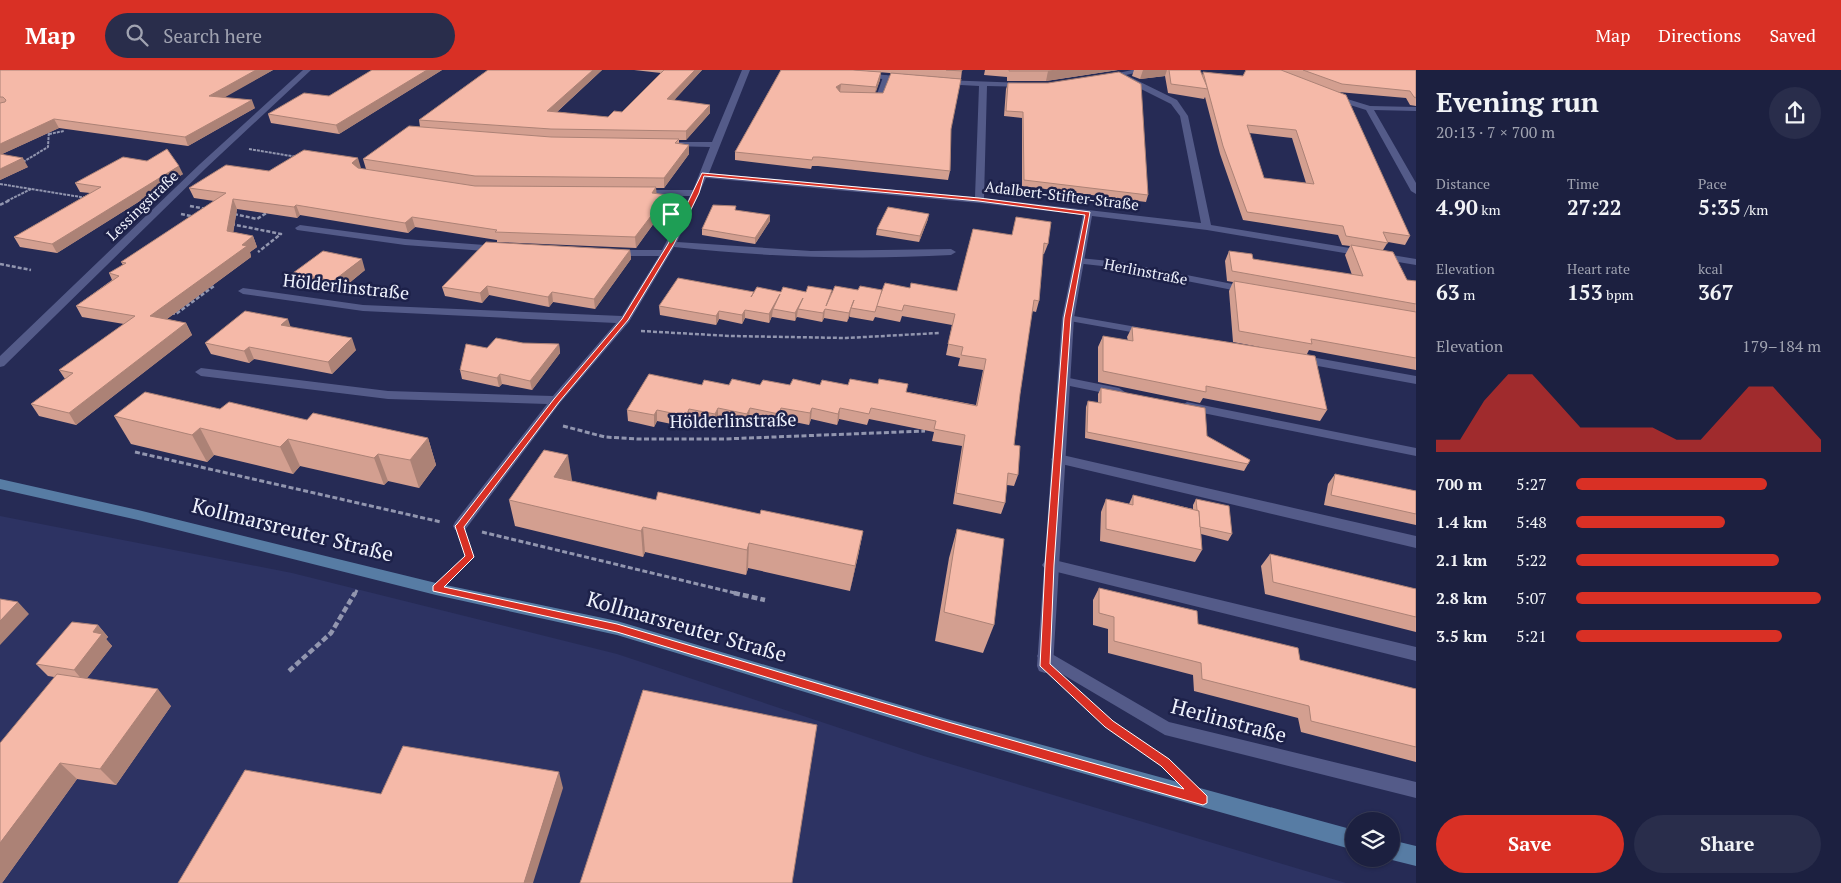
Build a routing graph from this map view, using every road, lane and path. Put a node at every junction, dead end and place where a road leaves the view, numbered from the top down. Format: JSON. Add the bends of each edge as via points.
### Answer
{"nodes":[{"id":1,"x":307,"y":70,"type":"edge"},
{"id":2,"x":746,"y":70,"type":"edge"},
{"id":3,"x":1144,"y":70,"type":"edge"},
{"id":4,"x":1118,"y":72,"type":"edge"},
{"id":5,"x":856,"y":75,"type":"edge"},
{"id":6,"x":886,"y":77,"type":"junction"},
{"id":7,"x":1094,"y":79,"type":"edge"},
{"id":8,"x":915,"y":80,"type":"edge"},
{"id":9,"x":934,"y":81,"type":"edge"},
{"id":10,"x":983,"y":85,"type":"junction"},
{"id":11,"x":1037,"y":85,"type":"edge"},
{"id":12,"x":1325,"y":93,"type":"edge"},
{"id":13,"x":860,"y":98,"type":"edge"},
{"id":14,"x":1369,"y":108,"type":"junction"},
{"id":15,"x":1416,"y":109,"type":"edge"},
{"id":16,"x":49,"y":130,"type":"edge"},
{"id":17,"x":64,"y":132,"type":"edge"},
{"id":18,"x":49,"y":134,"type":"junction"},
{"id":19,"x":658,"y":144,"type":"edge"},
{"id":20,"x":226,"y":145,"type":"junction"},
{"id":21,"x":716,"y":145,"type":"junction"},
{"id":22,"x":300,"y":157,"type":"edge"},
{"id":23,"x":17,"y":165,"type":"edge"},
{"id":24,"x":702,"y":174,"type":"junction"},
{"id":25,"x":1412,"y":175,"type":"edge"},
{"id":26,"x":0,"y":184,"type":"edge"},
{"id":27,"x":31,"y":189,"type":"junction"},
{"id":28,"x":1416,"y":191,"type":"edge"},
{"id":29,"x":630,"y":193,"type":"edge"},
{"id":30,"x":696,"y":193,"type":"junction"},
{"id":31,"x":90,"y":198,"type":"edge"},
{"id":32,"x":979,"y":200,"type":"junction"},
{"id":33,"x":168,"y":201,"type":"junction"},
{"id":34,"x":0,"y":205,"type":"edge"},
{"id":35,"x":273,"y":209,"type":"edge"},
{"id":36,"x":159,"y":210,"type":"junction"},
{"id":37,"x":212,"y":210,"type":"edge"},
{"id":38,"x":230,"y":214,"type":"edge"},
{"id":39,"x":1088,"y":214,"type":"junction"},
{"id":40,"x":196,"y":217,"type":"edge"},
{"id":41,"x":225,"y":222,"type":"edge"},
{"id":42,"x":300,"y":228,"type":"dead end"},
{"id":43,"x":1207,"y":228,"type":"junction"},
{"id":44,"x":669,"y":248,"type":"junction"},
{"id":45,"x":513,"y":250,"type":"edge"},
{"id":46,"x":258,"y":252,"type":"dead end"},
{"id":47,"x":951,"y":252,"type":"dead end"},
{"id":48,"x":596,"y":253,"type":"edge"},
{"id":49,"x":1079,"y":261,"type":"junction"},
{"id":50,"x":1416,"y":262,"type":"edge"},
{"id":51,"x":0,"y":264,"type":"edge"},
{"id":52,"x":30,"y":270,"type":"dead end"},
{"id":53,"x":214,"y":286,"type":"dead end"},
{"id":54,"x":243,"y":291,"type":"dead end"},
{"id":55,"x":1261,"y":292,"type":"edge"},
{"id":56,"x":166,"y":312,"type":"edge"},
{"id":57,"x":1068,"y":318,"type":"junction"},
{"id":58,"x":625,"y":320,"type":"junction"},
{"id":59,"x":618,"y":330,"type":"junction"},
{"id":60,"x":939,"y":333,"type":"dead end"},
{"id":61,"x":1164,"y":335,"type":"edge"},
{"id":62,"x":1290,"y":357,"type":"edge"},
{"id":63,"x":0,"y":363,"type":"edge"},
{"id":64,"x":201,"y":372,"type":"dead end"},
{"id":65,"x":1416,"y":380,"type":"edge"},
{"id":66,"x":1064,"y":381,"type":"junction"},
{"id":67,"x":1132,"y":395,"type":"edge"},
{"id":68,"x":556,"y":400,"type":"junction"},
{"id":69,"x":1171,"y":403,"type":"edge"},
{"id":70,"x":543,"y":420,"type":"junction"},
{"id":71,"x":925,"y":431,"type":"edge"},
{"id":72,"x":1416,"y":452,"type":"edge"},
{"id":73,"x":1058,"y":459,"type":"junction"},
{"id":74,"x":0,"y":484,"type":"edge"},
{"id":75,"x":460,"y":526,"type":"joint"},
{"id":76,"x":1416,"y":542,"type":"edge"},
{"id":77,"x":1050,"y":565,"type":"junction"},
{"id":78,"x":368,"y":572,"type":"junction"},
{"id":79,"x":436,"y":589,"type":"junction"},
{"id":80,"x":1416,"y":654,"type":"edge"},
{"id":81,"x":1045,"y":661,"type":"joint"},
{"id":82,"x":289,"y":671,"type":"dead end"},
{"id":83,"x":1095,"y":711,"type":"dead end"},
{"id":84,"x":1165,"y":762,"type":"dead end"},
{"id":85,"x":1416,"y":790,"type":"edge"},
{"id":86,"x":1345,"y":837,"type":"edge"},
{"id":87,"x":1400,"y":852,"type":"edge"},
{"id":88,"x":1416,"y":856,"type":"edge"}],
"edges":[{"from":1,"to":20,"type":"street","name":"Lessingstraße"},
{"from":2,"to":21,"type":"street"},
{"from":3,"to":4,"type":"street"},
{"from":4,"to":7,"type":"street"},
{"from":4,"to":43,"type":"street","via":[[1174,102],[1184,116]]},
{"from":5,"to":6,"type":"street"},
{"from":6,"to":8,"type":"street"},
{"from":6,"to":13,"type":"lane","via":[[879,99]]},
{"from":9,"to":10,"type":"street"},
{"from":10,"to":11,"type":"street"},
{"from":10,"to":32,"type":"street"},
{"from":12,"to":14,"type":"street"},
{"from":14,"to":15,"type":"street"},
{"from":14,"to":25,"type":"street"},
{"from":16,"to":18,"type":"path"},
{"from":17,"to":18,"type":"path"},
{"from":18,"to":23,"type":"path","via":[[48,147]]},
{"from":19,"to":21,"type":"street"},
{"from":20,"to":22,"type":"path"},
{"from":20,"to":33,"type":"street","name":"Lessingstraße"},
{"from":21,"to":24,"type":"street"},
{"from":24,"to":30,"type":"street"},
{"from":24,"to":32,"type":"street","name":"Adalbert-Stifter-Straße"},
{"from":25,"to":28,"type":"street"},
{"from":26,"to":27,"type":"path"},
{"from":27,"to":31,"type":"path"},
{"from":27,"to":34,"type":"path"},
{"from":29,"to":30,"type":"street"},
{"from":30,"to":44,"type":"street"},
{"from":32,"to":39,"type":"street","name":"Adalbert-Stifter-Straße"},
{"from":33,"to":36,"type":"street","name":"Lessingstraße"},
{"from":33,"to":37,"type":"path"},
{"from":35,"to":38,"type":"path","via":[[257,219]]},
{"from":36,"to":40,"type":"path"},
{"from":36,"to":63,"type":"street","name":"Lessingstraße"},
{"from":39,"to":43,"type":"street","name":"Adalbert-Stifter-Straße"},
{"from":39,"to":49,"type":"street","name":"Herlinstraße"},
{"from":41,"to":46,"type":"path","via":[[281,234]]},
{"from":42,"to":45,"type":"street","via":[[405,242]]},
{"from":43,"to":50,"type":"street","name":"Adalbert-Stifter-Straße"},
{"from":44,"to":47,"type":"street","via":[[872,257]]},
{"from":44,"to":48,"type":"street"},
{"from":44,"to":58,"type":"street"},
{"from":49,"to":55,"type":"street","name":"Herlinstraße","via":[[1120,265]]},
{"from":49,"to":57,"type":"street","name":"Herlinstraße"},
{"from":51,"to":52,"type":"path"},
{"from":53,"to":56,"type":"path","via":[[176,314]]},
{"from":54,"to":58,"type":"street","name":"Hölderlinstraße","via":[[363,308]]},
{"from":57,"to":61,"type":"street"},
{"from":57,"to":66,"type":"street","name":"Herlinstraße"},
{"from":58,"to":59,"type":"street"},
{"from":59,"to":60,"type":"path","via":[[846,338]]},
{"from":59,"to":68,"type":"street"},
{"from":62,"to":65,"type":"street"},
{"from":64,"to":68,"type":"street","via":[[388,395]]},
{"from":66,"to":67,"type":"street"},
{"from":66,"to":73,"type":"street","name":"Herlinstraße"},
{"from":68,"to":70,"type":"street"},
{"from":69,"to":72,"type":"street"},
{"from":70,"to":71,"type":"path","name":"Hölderlinstraße","via":[[605,437],[638,439]]},
{"from":70,"to":75,"type":"street"},
{"from":73,"to":76,"type":"street"},
{"from":73,"to":77,"type":"street","name":"Herlinstraße"},
{"from":74,"to":78,"type":"main road","name":"Kollmarsreuter Straße","via":[[138,514]]},
{"from":75,"to":79,"type":"path","via":[[469,557]]},
{"from":77,"to":80,"type":"street"},
{"from":77,"to":81,"type":"street","name":"Herlinstraße"},
{"from":78,"to":79,"type":"main road","name":"Kollmarsreuter Straße"},
{"from":78,"to":82,"type":"path","via":[[331,633]]},
{"from":79,"to":86,"type":"main road","name":"Kollmarsreuter Straße","via":[[617,628],[948,727]]},
{"from":81,"to":85,"type":"lane","name":"Herlinstraße","via":[[1165,728]]},
{"from":83,"to":84,"type":"path"},
{"from":87,"to":88,"type":"main road"}]}
